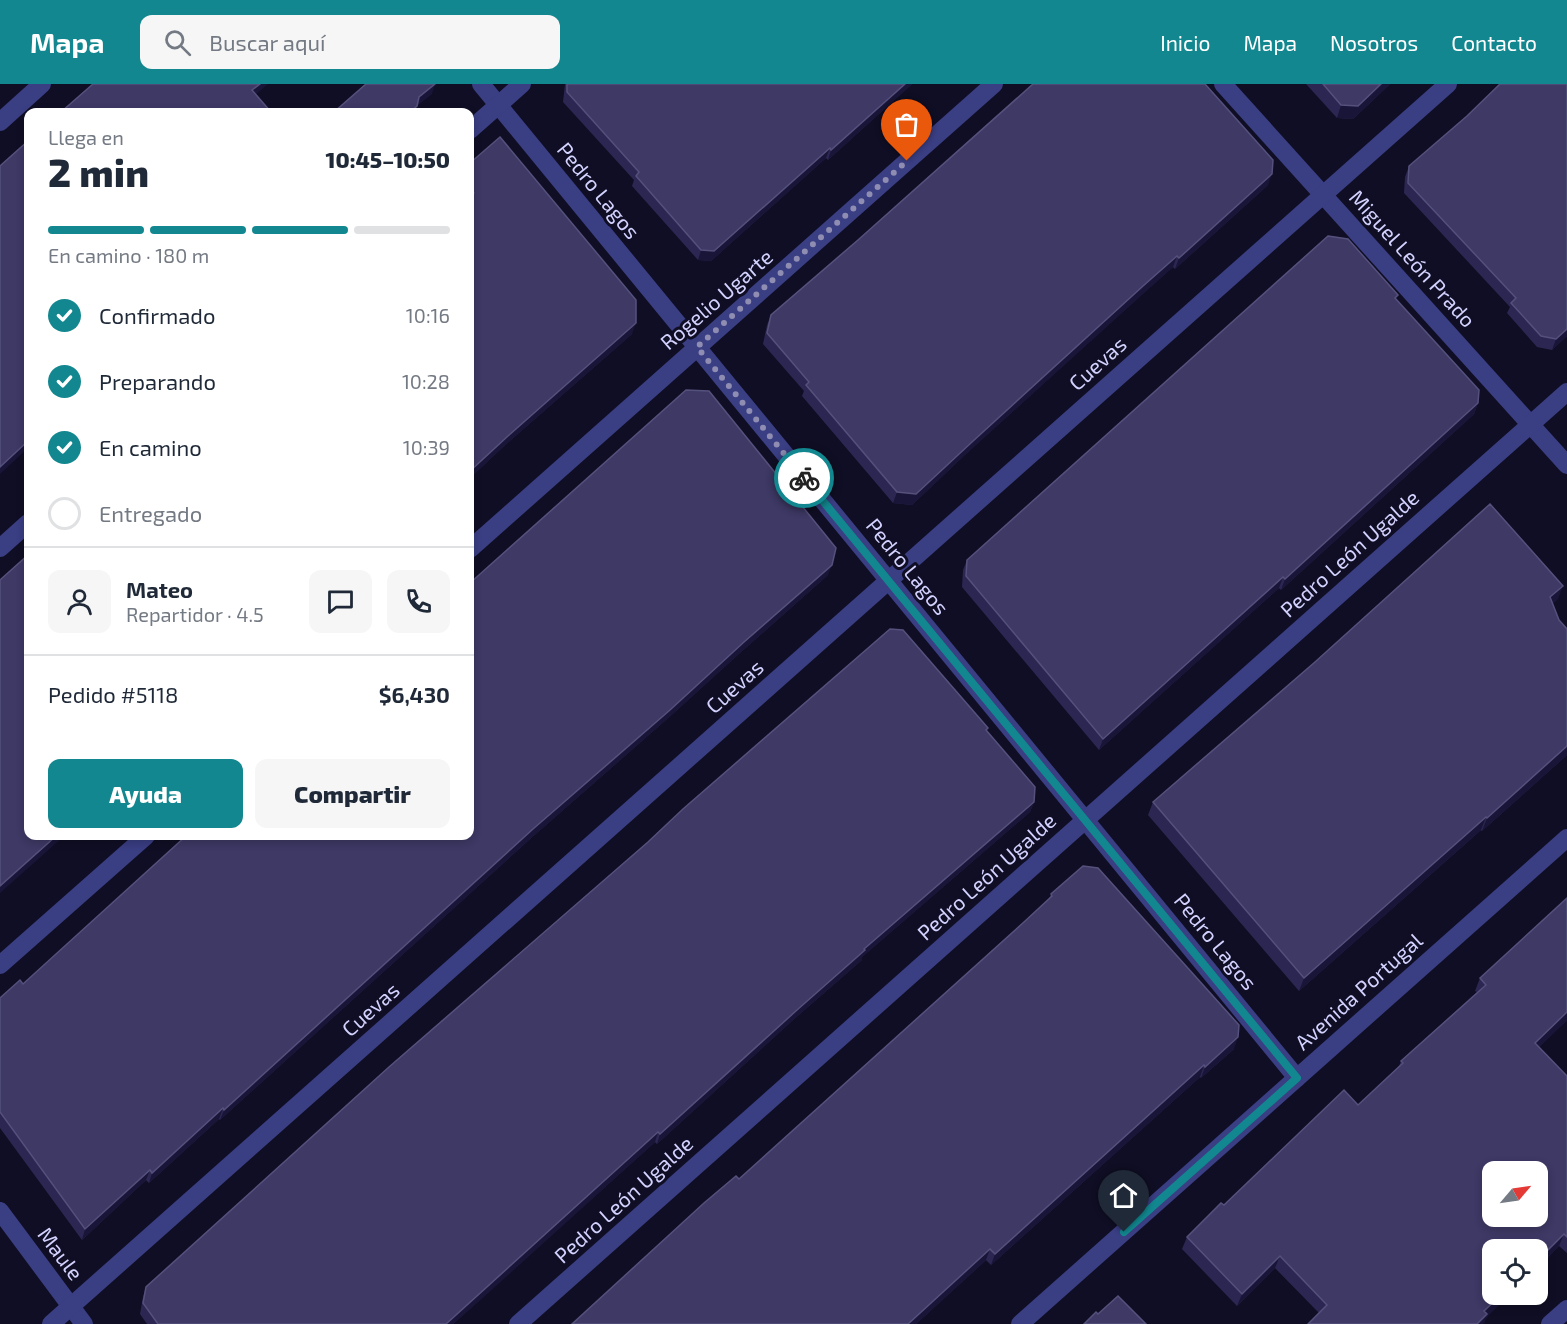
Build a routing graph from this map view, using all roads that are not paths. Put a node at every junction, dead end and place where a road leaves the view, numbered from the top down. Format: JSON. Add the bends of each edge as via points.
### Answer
{"nodes":[{"id":1,"x":42,"y":84,"type":"edge"},
{"id":2,"x":481,"y":84,"type":"edge"},
{"id":3,"x":522,"y":84,"type":"edge"},
{"id":4,"x":994,"y":84,"type":"edge"},
{"id":5,"x":1223,"y":84,"type":"edge"},
{"id":6,"x":1448,"y":84,"type":"edge"},
{"id":7,"x":498,"y":105,"type":"junction"},
{"id":8,"x":0,"y":122,"type":"edge"},
{"id":9,"x":474,"y":126,"type":"edge"},
{"id":10,"x":1323,"y":195,"type":"junction"},
{"id":11,"x":697,"y":347,"type":"junction"},
{"id":12,"x":1567,"y":392,"type":"edge"},
{"id":13,"x":1530,"y":424,"type":"junction"},
{"id":14,"x":1567,"y":465,"type":"edge"},
{"id":15,"x":24,"y":527,"type":"edge"},
{"id":16,"x":474,"y":545,"type":"edge"},
{"id":17,"x":0,"y":548,"type":"edge"},
{"id":18,"x":889,"y":580,"type":"junction"},
{"id":19,"x":1085,"y":819,"type":"junction"},
{"id":20,"x":1567,"y":838,"type":"edge"},
{"id":21,"x":141,"y":840,"type":"edge"},
{"id":22,"x":0,"y":965,"type":"edge"},
{"id":23,"x":1297,"y":1078,"type":"junction"},
{"id":24,"x":0,"y":1211,"type":"edge"},
{"id":25,"x":71,"y":1307,"type":"junction"},
{"id":26,"x":1567,"y":1309,"type":"edge"},
{"id":27,"x":51,"y":1324,"type":"edge"},
{"id":28,"x":84,"y":1324,"type":"edge"},
{"id":29,"x":518,"y":1324,"type":"edge"},
{"id":30,"x":1020,"y":1324,"type":"edge"},
{"id":31,"x":1550,"y":1324,"type":"edge"}],
"edges":[{"from":1,"to":8,"type":"street"},
{"from":2,"to":7,"type":"street","name":"Pedro Lagos"},
{"from":3,"to":7,"type":"street"},
{"from":4,"to":11,"type":"street","name":"Rogelio Ugarte"},
{"from":5,"to":10,"type":"street","name":"Miguel León Prado"},
{"from":6,"to":10,"type":"street","name":"Cuevas"},
{"from":7,"to":9,"type":"street"},
{"from":7,"to":11,"type":"street","name":"Pedro Lagos"},
{"from":10,"to":13,"type":"street","name":"Miguel León Prado"},
{"from":10,"to":18,"type":"street","name":"Cuevas"},
{"from":11,"to":16,"type":"street","name":"Rogelio Ugarte"},
{"from":11,"to":18,"type":"street","name":"Pedro Lagos"},
{"from":12,"to":13,"type":"street","name":"Pedro León Ugalde"},
{"from":13,"to":14,"type":"street","name":"Miguel León Prado"},
{"from":13,"to":19,"type":"street","name":"Pedro León Ugalde"},
{"from":15,"to":17,"type":"street"},
{"from":18,"to":19,"type":"street","name":"Pedro Lagos"},
{"from":18,"to":25,"type":"street","name":"Cuevas"},
{"from":19,"to":23,"type":"street","name":"Pedro Lagos"},
{"from":19,"to":29,"type":"street","name":"Pedro León Ugalde"},
{"from":20,"to":23,"type":"street","name":"Avenida Portugal"},
{"from":21,"to":22,"type":"street"},
{"from":23,"to":30,"type":"street","name":"Avenida Portugal"},
{"from":24,"to":25,"type":"street","name":"Maule"},
{"from":25,"to":27,"type":"street","name":"Cuevas"},
{"from":25,"to":28,"type":"street","name":"Maule"},
{"from":26,"to":31,"type":"street"}]}
